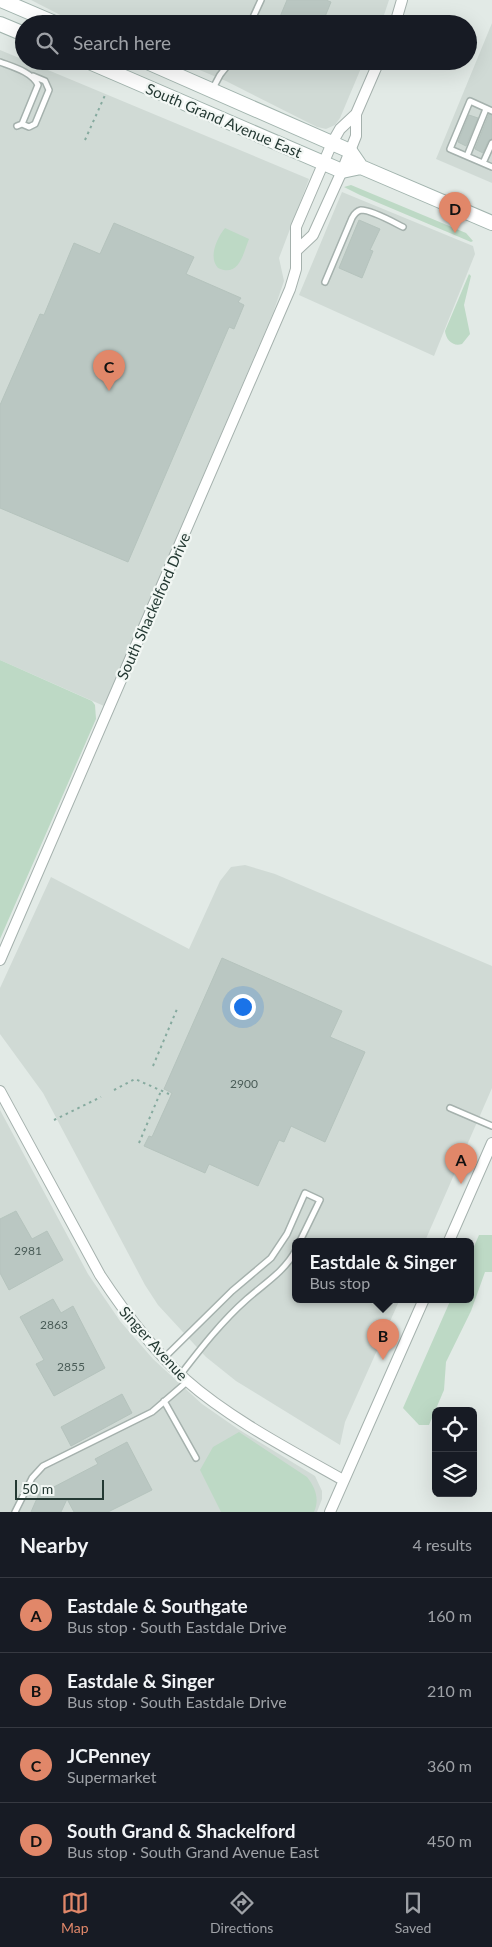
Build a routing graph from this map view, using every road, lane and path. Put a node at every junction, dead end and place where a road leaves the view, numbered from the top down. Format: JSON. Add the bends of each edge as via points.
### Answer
{"nodes":[{"id":1,"x":1,"y":0,"type":"edge"},
{"id":2,"x":261,"y":0,"type":"edge"},
{"id":3,"x":402,"y":0,"type":"edge"},
{"id":4,"x":15,"y":4,"type":"edge"},
{"id":5,"x":38,"y":15,"type":"edge"},
{"id":6,"x":254,"y":15,"type":"edge"},
{"id":7,"x":398,"y":15,"type":"edge"},
{"id":8,"x":0,"y":24,"type":"edge"},
{"id":9,"x":15,"y":30,"type":"edge"},
{"id":10,"x":0,"y":62,"type":"edge"},
{"id":11,"x":15,"y":68,"type":"edge"},
{"id":12,"x":20,"y":70,"type":"edge"},
{"id":13,"x":108,"y":70,"type":"edge"},
{"id":14,"x":165,"y":70,"type":"edge"},
{"id":15,"x":224,"y":70,"type":"edge"},
{"id":16,"x":375,"y":70,"type":"edge"},
{"id":17,"x":27,"y":73,"type":"junction"},
{"id":18,"x":212,"y":91,"type":"junction"},
{"id":19,"x":106,"y":92,"type":"dead end"},
{"id":20,"x":486,"y":108,"type":"junction"},
{"id":21,"x":492,"y":111,"type":"edge"},
{"id":22,"x":356,"y":114,"type":"junction"},
{"id":23,"x":36,"y":122,"type":"junction"},
{"id":24,"x":41,"y":127,"type":"dead end"},
{"id":25,"x":85,"y":140,"type":"dead end"},
{"id":26,"x":492,"y":142,"type":"edge"},
{"id":27,"x":332,"y":143,"type":"junction"},
{"id":28,"x":350,"y":150,"type":"junction"},
{"id":29,"x":467,"y":156,"type":"junction"},
{"id":30,"x":324,"y":163,"type":"junction"},
{"id":31,"x":483,"y":164,"type":"junction"},
{"id":32,"x":361,"y":167,"type":"junction"},
{"id":33,"x":492,"y":167,"type":"edge"},
{"id":34,"x":342,"y":171,"type":"junction"},
{"id":35,"x":492,"y":223,"type":"edge"},
{"id":36,"x":403,"y":227,"type":"dead end"},
{"id":37,"x":297,"y":250,"type":"junction"},
{"id":38,"x":325,"y":282,"type":"dead end"},
{"id":39,"x":0,"y":960,"type":"edge"},
{"id":40,"x":177,"y":1009,"type":"dead end"},
{"id":41,"x":152,"y":1066,"type":"dead end"},
{"id":42,"x":147,"y":1078,"type":"dead end"},
{"id":43,"x":145,"y":1084,"type":"junction"},
{"id":44,"x":114,"y":1090,"type":"dead end"},
{"id":45,"x":161,"y":1090,"type":"junction"},
{"id":46,"x":0,"y":1091,"type":"edge"},
{"id":47,"x":169,"y":1094,"type":"dead end"},
{"id":48,"x":101,"y":1096,"type":"dead end"},
{"id":49,"x":450,"y":1108,"type":"dead end"},
{"id":50,"x":54,"y":1120,"type":"dead end"},
{"id":51,"x":492,"y":1126,"type":"edge"},
{"id":52,"x":139,"y":1143,"type":"dead end"},
{"id":53,"x":492,"y":1143,"type":"edge"},
{"id":54,"x":301,"y":1238,"type":"edge"},
{"id":55,"x":450,"y":1238,"type":"edge"},
{"id":56,"x":292,"y":1256,"type":"edge"},
{"id":57,"x":422,"y":1303,"type":"edge"},
{"id":58,"x":164,"y":1358,"type":"junction"},
{"id":59,"x":184,"y":1378,"type":"junction"},
{"id":60,"x":164,"y":1401,"type":"junction"},
{"id":61,"x":196,"y":1458,"type":"dead end"},
{"id":62,"x":343,"y":1480,"type":"junction"},
{"id":63,"x":15,"y":1512,"type":"edge"},
{"id":64,"x":330,"y":1512,"type":"edge"}],
"edges":[{"from":1,"to":4,"type":"main road"},
{"from":2,"to":6,"type":"lane"},
{"from":3,"to":7,"type":"street"},
{"from":4,"to":5,"type":"main road"},
{"from":8,"to":9,"type":"main road"},
{"from":10,"to":11,"type":"lane"},
{"from":12,"to":17,"type":"lane"},
{"from":13,"to":30,"type":"main road","name":"South Grand Avenue East"},
{"from":14,"to":18,"type":"main road","name":"South Grand Avenue East"},
{"from":15,"to":18,"type":"lane"},
{"from":16,"to":22,"type":"street","name":"South Shackelford Drive"},
{"from":17,"to":23,"type":"lane","via":[[45,81],[49,90]]},
{"from":17,"to":23,"type":"lane","via":[[38,85],[20,125],[29,127]]},
{"from":18,"to":27,"type":"main road","name":"South Grand Avenue East"},
{"from":19,"to":25,"type":"path"},
{"from":20,"to":21,"type":"lane"},
{"from":20,"to":29,"type":"lane"},
{"from":20,"to":29,"type":"lane","via":[[470,102],[450,148]]},
{"from":22,"to":27,"type":"street","name":"South Shackelford Drive","via":[[340,129]]},
{"from":22,"to":28,"type":"street","name":"South Shackelford Drive","via":[[356,136]]},
{"from":23,"to":24,"type":"lane"},
{"from":26,"to":31,"type":"lane"},
{"from":27,"to":28,"type":"main road","name":"South Grand Avenue East"},
{"from":27,"to":30,"type":"street","name":"South Shackelford Drive"},
{"from":28,"to":32,"type":"main road"},
{"from":28,"to":34,"type":"street","name":"South Shackelford Drive"},
{"from":29,"to":31,"type":"lane"},
{"from":30,"to":34,"type":"main road","name":"South Grand Avenue East"},
{"from":30,"to":37,"type":"street","name":"South Shackelford Drive","via":[[296,227]]},
{"from":31,"to":33,"type":"lane"},
{"from":32,"to":34,"type":"main road"},
{"from":32,"to":35,"type":"main road"},
{"from":34,"to":37,"type":"street","name":"South Shackelford Drive","via":[[313,235]]},
{"from":36,"to":38,"type":"lane","via":[[362,210],[356,212]]},
{"from":37,"to":39,"type":"street","name":"South Shackelford Drive","via":[[294,279],[287,297]]},
{"from":40,"to":41,"type":"path"},
{"from":42,"to":43,"type":"path"},
{"from":43,"to":44,"type":"path","via":[[135,1079]]},
{"from":43,"to":45,"type":"path"},
{"from":45,"to":47,"type":"path"},
{"from":45,"to":52,"type":"path"},
{"from":46,"to":58,"type":"street","name":"Singer Avenue","via":[[100,1275],[130,1319]]},
{"from":48,"to":50,"type":"path"},
{"from":49,"to":51,"type":"lane"},
{"from":53,"to":55,"type":"street"},
{"from":54,"to":58,"type":"lane","via":[[320,1200],[305,1193],[287,1234],[271,1258],[232,1291]]},
{"from":56,"to":59,"type":"lane","via":[[280,1272],[221,1325]]},
{"from":57,"to":62,"type":"street"},
{"from":58,"to":59,"type":"street","name":"Singer Avenue"},
{"from":59,"to":60,"type":"lane"},
{"from":59,"to":62,"type":"street","name":"Singer Avenue","via":[[224,1409]]},
{"from":60,"to":61,"type":"lane"},
{"from":60,"to":63,"type":"lane","via":[[152,1412],[43,1466],[32,1478]]},
{"from":62,"to":64,"type":"street"}]}
